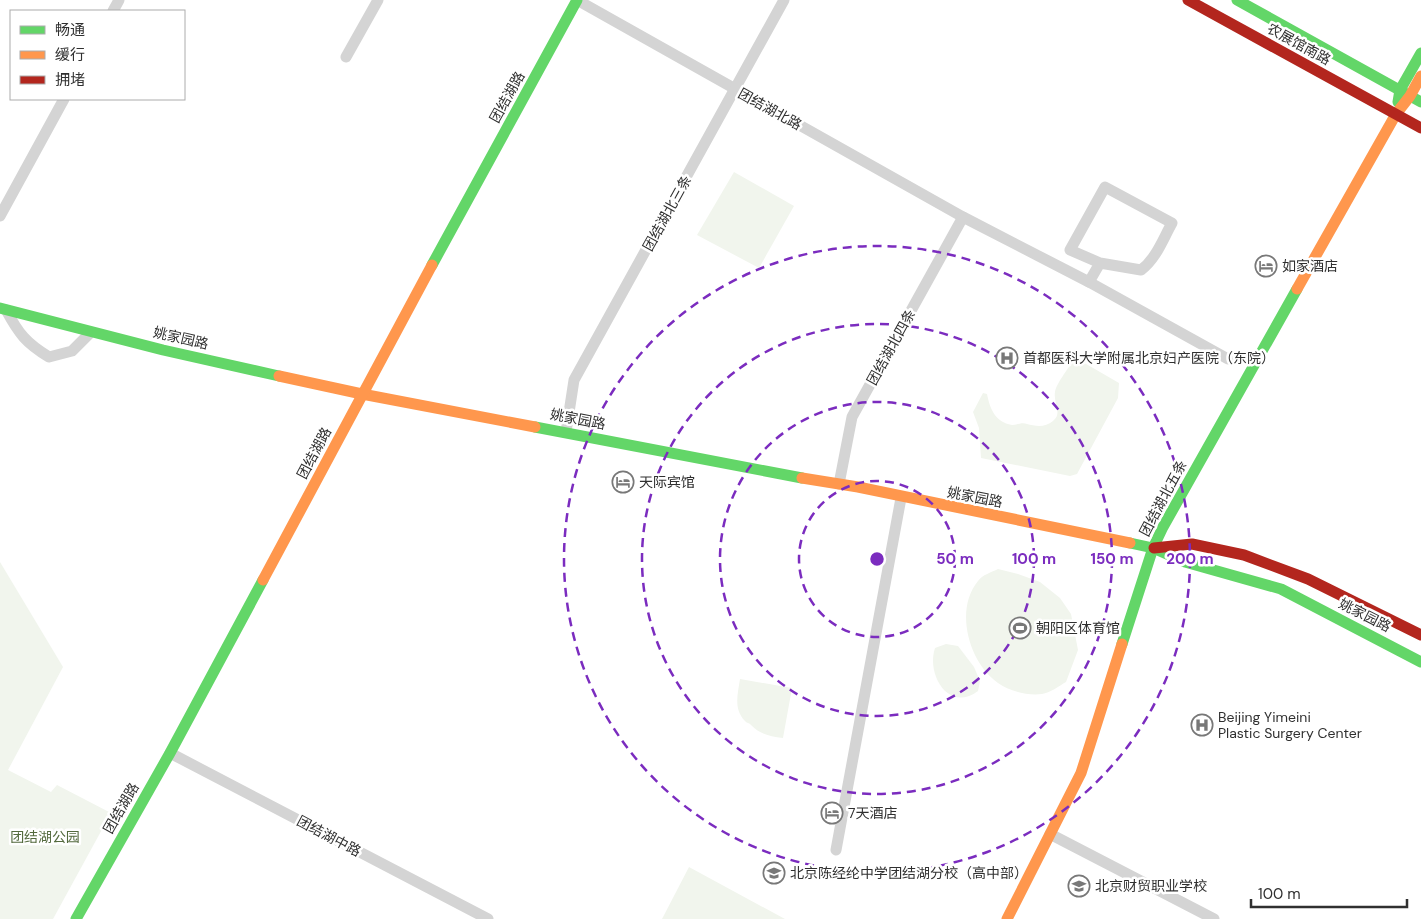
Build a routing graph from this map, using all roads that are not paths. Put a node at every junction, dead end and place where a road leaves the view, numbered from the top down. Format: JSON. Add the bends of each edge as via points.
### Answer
{"nodes":[{"id":1,"x":378,"y":0,"type":"edge"},
{"id":2,"x":577,"y":0,"type":"edge"},
{"id":3,"x":784,"y":0,"type":"edge"},
{"id":4,"x":1188,"y":0,"type":"edge"},
{"id":5,"x":1237,"y":0,"type":"edge"},
{"id":6,"x":1421,"y":53,"type":"edge"},
{"id":7,"x":346,"y":57,"type":"dead end"},
{"id":8,"x":1421,"y":76,"type":"edge"},
{"id":9,"x":735,"y":90,"type":"junction"},
{"id":10,"x":1405,"y":93,"type":"junction"},
{"id":11,"x":63,"y":100,"type":"edge"},
{"id":12,"x":1421,"y":102,"type":"edge"},
{"id":13,"x":1396,"y":114,"type":"junction"},
{"id":14,"x":1421,"y":128,"type":"edge"},
{"id":15,"x":0,"y":216,"type":"edge"},
{"id":16,"x":963,"y":216,"type":"junction"},
{"id":17,"x":1100,"y":263,"type":"junction"},
{"id":18,"x":1089,"y":282,"type":"junction"},
{"id":19,"x":3,"y":309,"type":"edge"},
{"id":20,"x":91,"y":332,"type":"junction"},
{"id":21,"x":1228,"y":359,"type":"dead end"},
{"id":22,"x":362,"y":394,"type":"junction"},
{"id":23,"x":566,"y":432,"type":"junction"},
{"id":24,"x":839,"y":484,"type":"junction"},
{"id":25,"x":902,"y":498,"type":"junction"},
{"id":26,"x":1152,"y":548,"type":"junction"},
{"id":27,"x":1421,"y":635,"type":"edge"},
{"id":28,"x":1421,"y":662,"type":"edge"},
{"id":29,"x":170,"y":753,"type":"junction"},
{"id":30,"x":1050,"y":834,"type":"junction"},
{"id":31,"x":836,"y":850,"type":"dead end"},
{"id":32,"x":76,"y":919,"type":"edge"},
{"id":33,"x":488,"y":919,"type":"edge"},
{"id":34,"x":1007,"y":919,"type":"edge"},
{"id":35,"x":1214,"y":919,"type":"edge"}],
"edges":[{"from":1,"to":7,"type":"street"},
{"from":2,"to":9,"type":"street","name":"团结湖北路"},
{"from":2,"to":22,"type":"street","name":"团结湖路"},
{"from":3,"to":9,"type":"street","name":"团结湖北三条"},
{"from":4,"to":13,"type":"street","name":"农展馆南路"},
{"from":5,"to":10,"type":"street","name":"农展馆南路"},
{"from":6,"to":10,"type":"street"},
{"from":8,"to":10,"type":"street"},
{"from":9,"to":16,"type":"street","name":"团结湖北路"},
{"from":9,"to":23,"type":"street","name":"团结湖北三条","via":[[574,380]]},
{"from":10,"to":12,"type":"street","name":"农展馆南路"},
{"from":10,"to":13,"type":"street","name":"团结湖北五条"},
{"from":11,"to":15,"type":"street"},
{"from":13,"to":14,"type":"street","name":"农展馆南路"},
{"from":13,"to":26,"type":"street","name":"团结湖北五条"},
{"from":16,"to":18,"type":"street","name":"团结湖北路"},
{"from":16,"to":24,"type":"street","name":"团结湖北四条","via":[[852,417]]},
{"from":17,"to":17,"type":"street","via":[[1141,270],[1158,250],[1172,222],[1106,188],[1070,250]]},
{"from":17,"to":18,"type":"street"},
{"from":18,"to":21,"type":"street","name":"团结湖北路"},
{"from":19,"to":20,"type":"street","name":"姚家园路"},
{"from":19,"to":20,"type":"street","via":[[30,346],[49,357],[72,351]]},
{"from":20,"to":22,"type":"street","name":"姚家园路"},
{"from":22,"to":23,"type":"street","name":"姚家园路"},
{"from":22,"to":29,"type":"street","name":"团结湖路"},
{"from":23,"to":24,"type":"street","name":"姚家园路"},
{"from":24,"to":25,"type":"street","name":"姚家园路"},
{"from":25,"to":26,"type":"street","name":"姚家园路"},
{"from":25,"to":31,"type":"street"},
{"from":26,"to":27,"type":"street","name":"姚家园路","via":[[1192,544],[1244,555],[1308,579]]},
{"from":26,"to":28,"type":"street","name":"姚家园路","via":[[1184,562],[1281,589]]},
{"from":26,"to":30,"type":"street","name":"团结湖北五条","via":[[1081,773]]},
{"from":29,"to":32,"type":"street","name":"团结湖路"},
{"from":29,"to":33,"type":"street","name":"团结湖中路"},
{"from":30,"to":34,"type":"street","name":"团结湖北五条"},
{"from":30,"to":35,"type":"street"}]}
